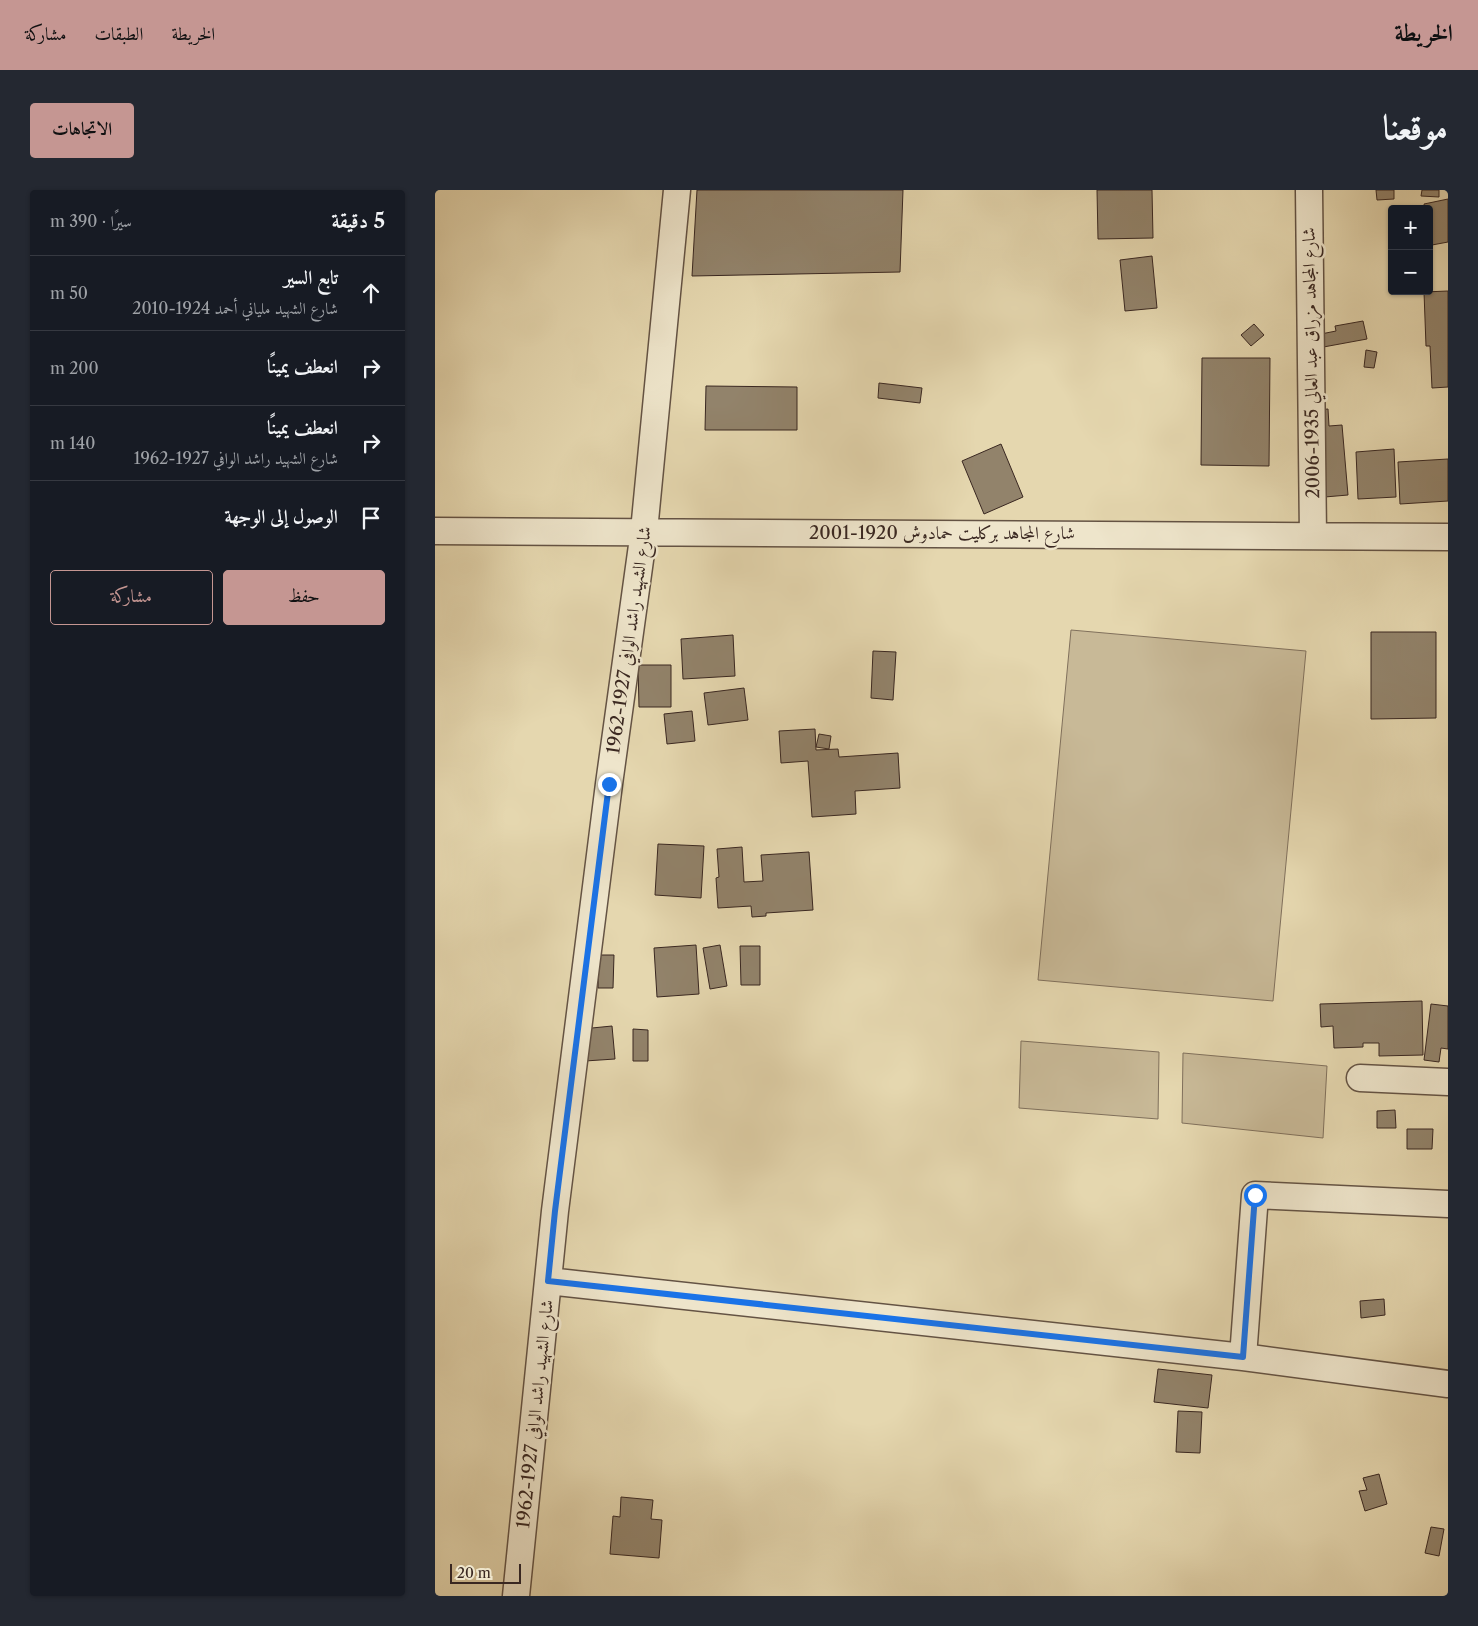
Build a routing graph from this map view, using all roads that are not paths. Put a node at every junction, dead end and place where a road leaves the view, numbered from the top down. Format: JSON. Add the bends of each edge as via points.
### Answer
{"nodes":[{"id":1,"x":677,"y":190,"type":"edge"},
{"id":2,"x":1309,"y":190,"type":"edge"},
{"id":3,"x":435,"y":531,"type":"edge"},
{"id":4,"x":644,"y":531,"type":"junction"},
{"id":5,"x":1313,"y":536,"type":"junction"},
{"id":6,"x":1448,"y":538,"type":"edge"},
{"id":7,"x":1360,"y":1078,"type":"dead end"},
{"id":8,"x":1448,"y":1082,"type":"edge"},
{"id":9,"x":1448,"y":1204,"type":"edge"},
{"id":10,"x":548,"y":1281,"type":"junction"},
{"id":11,"x":1243,"y":1357,"type":"junction"},
{"id":12,"x":1448,"y":1384,"type":"edge"},
{"id":13,"x":516,"y":1596,"type":"edge"}],
"edges":[{"from":1,"to":4,"type":"street","name":"شارع الشهيد راشد الوافي 1927-1962"},
{"from":2,"to":5,"type":"street","name":"شارع المجاهد مزراق عبد العالي 1935-2006"},
{"from":3,"to":4,"type":"street","name":"شارع المجاهد بركليت حمادوش 1920-2001"},
{"from":4,"to":5,"type":"street","name":"شارع المجاهد بركليت حمادوش 1920-2001"},
{"from":4,"to":10,"type":"street","name":"شارع الشهيد راشد الوافي 1927-1962"},
{"from":5,"to":6,"type":"street","name":"شارع المجاهد بركليت حمادوش 1920-2001"},
{"from":7,"to":8,"type":"street"},
{"from":9,"to":11,"type":"street","via":[[1255,1195]]},
{"from":10,"to":11,"type":"street"},
{"from":10,"to":13,"type":"street","name":"شارع الشهيد راشد الوافي 1927-1962"},
{"from":11,"to":12,"type":"street"}]}
